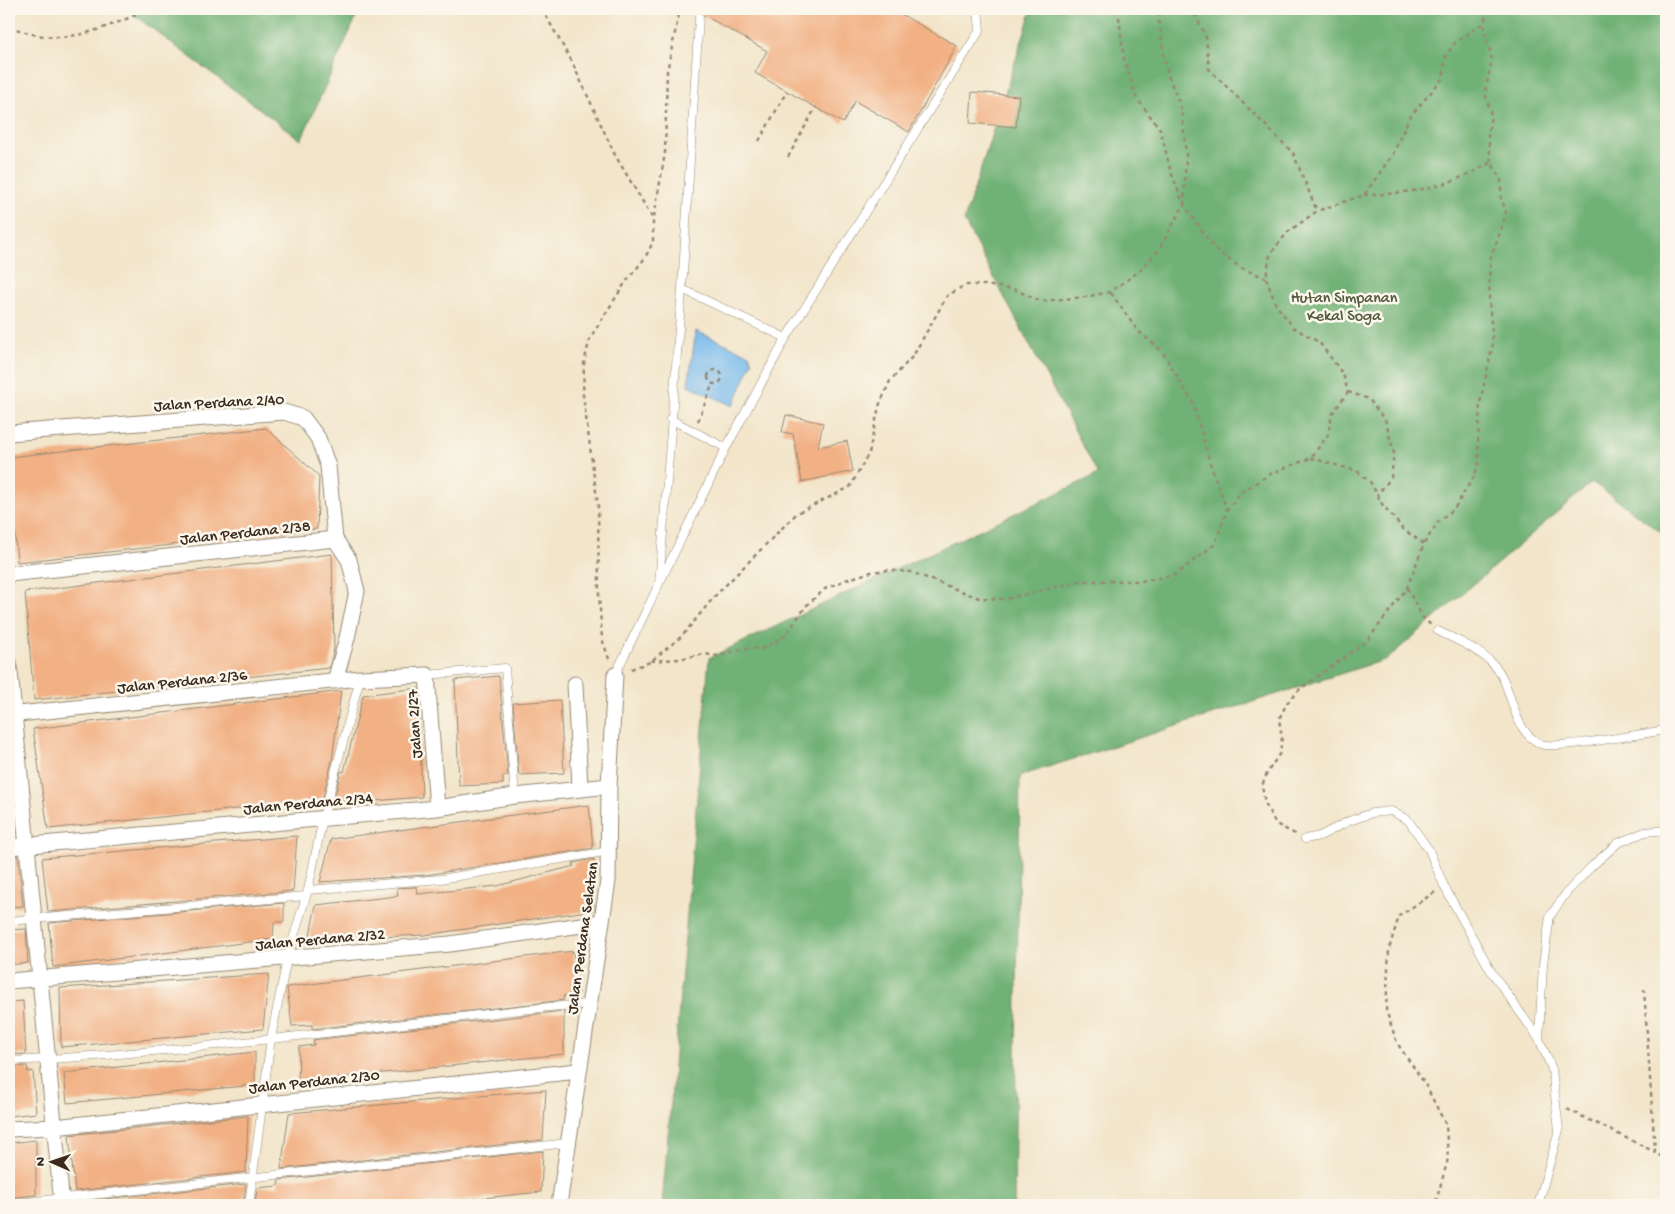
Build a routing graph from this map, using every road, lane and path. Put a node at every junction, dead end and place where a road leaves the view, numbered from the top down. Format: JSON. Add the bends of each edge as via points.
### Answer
{"nodes":[{"id":1,"x":149,"y":9,"type":"edge"},
{"id":2,"x":542,"y":9,"type":"edge"},
{"id":3,"x":680,"y":9,"type":"edge"},
{"id":4,"x":978,"y":9,"type":"edge"},
{"id":5,"x":1118,"y":9,"type":"edge"},
{"id":6,"x":1160,"y":9,"type":"edge"},
{"id":7,"x":1188,"y":9,"type":"edge"},
{"id":8,"x":1490,"y":9,"type":"edge"},
{"id":9,"x":699,"y":17,"type":"dead end"},
{"id":10,"x":1483,"y":23,"type":"junction"},
{"id":11,"x":9,"y":26,"type":"edge"},
{"id":12,"x":787,"y":91,"type":"dead end"},
{"id":13,"x":816,"y":108,"type":"dead end"},
{"id":14,"x":759,"y":141,"type":"dead end"},
{"id":15,"x":788,"y":157,"type":"dead end"},
{"id":16,"x":1491,"y":162,"type":"junction"},
{"id":17,"x":1364,"y":195,"type":"junction"},
{"id":18,"x":1184,"y":205,"type":"junction"},
{"id":19,"x":1317,"y":211,"type":"junction"},
{"id":20,"x":653,"y":219,"type":"junction"},
{"id":21,"x":1266,"y":278,"type":"junction"},
{"id":22,"x":682,"y":289,"type":"junction"},
{"id":23,"x":1110,"y":292,"type":"junction"},
{"id":24,"x":786,"y":338,"type":"junction"},
{"id":25,"x":713,"y":383,"type":"junction"},
{"id":26,"x":1348,"y":392,"type":"junction"},
{"id":27,"x":670,"y":420,"type":"junction"},
{"id":28,"x":695,"y":432,"type":"junction"},
{"id":29,"x":9,"y":433,"type":"edge"},
{"id":30,"x":726,"y":448,"type":"junction"},
{"id":31,"x":1310,"y":458,"type":"junction"},
{"id":32,"x":1377,"y":495,"type":"junction"},
{"id":33,"x":1227,"y":510,"type":"junction"},
{"id":34,"x":334,"y":539,"type":"junction"},
{"id":35,"x":1424,"y":544,"type":"junction"},
{"id":36,"x":9,"y":574,"type":"edge"},
{"id":37,"x":659,"y":584,"type":"junction"},
{"id":38,"x":1407,"y":588,"type":"junction"},
{"id":39,"x":1438,"y":631,"type":"joint"},
{"id":40,"x":9,"y":662,"type":"edge"},
{"id":41,"x":650,"y":662,"type":"junction"},
{"id":42,"x":427,"y":675,"type":"junction"},
{"id":43,"x":615,"y":675,"type":"junction"},
{"id":44,"x":360,"y":678,"type":"junction"},
{"id":45,"x":334,"y":681,"type":"junction"},
{"id":46,"x":575,"y":684,"type":"dead end"},
{"id":47,"x":11,"y":715,"type":"edge"},
{"id":48,"x":1666,"y":730,"type":"edge"},
{"id":49,"x":609,"y":786,"type":"junction"},
{"id":50,"x":580,"y":788,"type":"junction"},
{"id":51,"x":515,"y":796,"type":"junction"},
{"id":52,"x":437,"y":808,"type":"junction"},
{"id":53,"x":323,"y":818,"type":"junction"},
{"id":54,"x":1666,"y":830,"type":"edge"},
{"id":55,"x":1305,"y":839,"type":"joint"},
{"id":56,"x":27,"y":845,"type":"junction"},
{"id":57,"x":9,"y":847,"type":"edge"},
{"id":58,"x":610,"y":851,"type":"junction"},
{"id":59,"x":1444,"y":886,"type":"junction"},
{"id":60,"x":307,"y":893,"type":"junction"},
{"id":61,"x":34,"y":920,"type":"junction"},
{"id":62,"x":9,"y":921,"type":"edge"},
{"id":63,"x":602,"y":922,"type":"junction"},
{"id":64,"x":287,"y":959,"type":"junction"},
{"id":65,"x":40,"y":978,"type":"junction"},
{"id":66,"x":14,"y":980,"type":"edge"},
{"id":67,"x":1644,"y":989,"type":"dead end"},
{"id":68,"x":590,"y":1004,"type":"junction"},
{"id":69,"x":271,"y":1038,"type":"junction"},
{"id":70,"x":1539,"y":1038,"type":"junction"},
{"id":71,"x":48,"y":1059,"type":"junction"},
{"id":72,"x":9,"y":1061,"type":"edge"},
{"id":73,"x":578,"y":1071,"type":"junction"},
{"id":74,"x":262,"y":1103,"type":"junction"},
{"id":75,"x":1556,"y":1104,"type":"junction"},
{"id":76,"x":54,"y":1126,"type":"junction"},
{"id":77,"x":9,"y":1129,"type":"edge"},
{"id":78,"x":568,"y":1143,"type":"junction"},
{"id":79,"x":1655,"y":1152,"type":"junction"},
{"id":80,"x":1666,"y":1160,"type":"edge"},
{"id":81,"x":253,"y":1176,"type":"junction"},
{"id":82,"x":61,"y":1202,"type":"edge"},
{"id":83,"x":9,"y":1204,"type":"edge"},
{"id":84,"x":249,"y":1205,"type":"edge"},
{"id":85,"x":558,"y":1205,"type":"edge"},
{"id":86,"x":1435,"y":1205,"type":"edge"},
{"id":87,"x":1538,"y":1205,"type":"edge"}],
"edges":[{"from":1,"to":11,"type":"path","via":[[91,34],[54,38],[29,35]]},
{"from":2,"to":20,"type":"path","via":[[571,60],[615,155]]},
{"from":3,"to":20,"type":"path","via":[[667,71],[665,153]]},
{"from":4,"to":24,"type":"lane","via":[[980,30]]},
{"from":5,"to":18,"type":"path","via":[[1124,59],[1136,97],[1160,129]]},
{"from":6,"to":18,"type":"path","via":[[1165,64],[1181,107],[1186,153]]},
{"from":7,"to":19,"type":"path","via":[[1194,12],[1206,37],[1209,69],[1293,153]]},
{"from":8,"to":10,"type":"path"},
{"from":9,"to":22,"type":"lane"},
{"from":10,"to":16,"type":"path","via":[[1492,60],[1485,92],[1491,115],[1488,135]]},
{"from":10,"to":17,"type":"path","via":[[1454,44],[1446,56],[1443,78],[1409,118],[1393,154]]},
{"from":12,"to":14,"type":"path"},
{"from":13,"to":15,"type":"path"},
{"from":16,"to":17,"type":"path","via":[[1466,177],[1438,187],[1409,193]]},
{"from":16,"to":35,"type":"path","via":[[1501,180],[1500,198],[1506,211],[1490,260],[1493,344],[1480,403],[1479,462],[1454,509],[1438,522]]},
{"from":17,"to":19,"type":"path"},
{"from":18,"to":21,"type":"path","via":[[1215,249],[1241,268]]},
{"from":18,"to":23,"type":"path","via":[[1158,251],[1138,272]]},
{"from":19,"to":21,"type":"path","via":[[1288,232],[1270,254]]},
{"from":20,"to":43,"type":"path","via":[[653,242],[590,338],[584,363],[584,396],[598,506],[602,638]]},
{"from":21,"to":26,"type":"path","via":[[1276,305],[1294,328],[1319,342],[1342,374]]},
{"from":22,"to":24,"type":"lane"},
{"from":22,"to":27,"type":"lane"},
{"from":23,"to":33,"type":"path","via":[[1137,330],[1162,351],[1193,403]]},
{"from":23,"to":41,"type":"path","via":[[1041,301],[1013,289],[965,285],[947,296],[913,356],[890,381],[879,406],[869,453],[850,487],[796,514],[714,597],[682,636]]},
{"from":24,"to":30,"type":"lane"},
{"from":25,"to":25,"type":"path","via":[[708,378],[709,374],[717,370],[722,379]]},
{"from":25,"to":28,"type":"path"},
{"from":26,"to":31,"type":"path","via":[[1332,414],[1328,435]]},
{"from":26,"to":32,"type":"path","via":[[1370,399],[1386,422],[1394,454],[1390,478]]},
{"from":27,"to":28,"type":"lane"},
{"from":27,"to":37,"type":"lane"},
{"from":28,"to":30,"type":"lane"},
{"from":29,"to":34,"type":"street","name":"Jalan Perdana 2/40","via":[[284,412],[303,418],[318,438],[328,466]]},
{"from":30,"to":37,"type":"lane"},
{"from":31,"to":32,"type":"path","via":[[1357,471],[1371,483]]},
{"from":31,"to":33,"type":"path","via":[[1272,473],[1241,492]]},
{"from":32,"to":35,"type":"path","via":[[1403,529]]},
{"from":33,"to":41,"type":"path","via":[[1215,544],[1175,575],[1141,581],[1080,581],[1006,599],[979,598],[911,572],[871,572],[825,589],[807,605],[785,636],[762,649],[746,648],[718,656],[704,654]]},
{"from":34,"to":36,"type":"street","name":"Jalan Perdana 2/38"},
{"from":34,"to":45,"type":"street","name":"Jalan Perdana 2/38","via":[[349,560],[356,590],[348,638]]},
{"from":35,"to":38,"type":"path"},
{"from":37,"to":43,"type":"lane"},
{"from":38,"to":39,"type":"path","via":[[1423,618]]},
{"from":38,"to":55,"type":"path","via":[[1367,641],[1300,689],[1287,703],[1279,719],[1280,753],[1262,786],[1265,803],[1276,824]]},
{"from":39,"to":48,"type":"lane","via":[[1468,646],[1493,665],[1506,685],[1513,711],[1528,734],[1542,744],[1562,745]]},
{"from":40,"to":47,"type":"street"},
{"from":41,"to":43,"type":"path"},
{"from":42,"to":44,"type":"street","name":"Jalan 2/27"},
{"from":42,"to":51,"type":"lane","via":[[505,668]]},
{"from":42,"to":52,"type":"street","name":"Jalan 2/27"},
{"from":43,"to":49,"type":"street","name":"Jalan Perdana Selatan"},
{"from":44,"to":45,"type":"street","name":"Jalan Perdana 2/36"},
{"from":44,"to":53,"type":"lane"},
{"from":45,"to":47,"type":"street","name":"Jalan Perdana 2/36"},
{"from":46,"to":50,"type":"street"},
{"from":47,"to":56,"type":"street"},
{"from":49,"to":50,"type":"street","name":"Jalan Perdana 2/34"},
{"from":49,"to":58,"type":"street","name":"Jalan Perdana Selatan"},
{"from":50,"to":51,"type":"street","name":"Jalan Perdana 2/34"},
{"from":51,"to":52,"type":"street","name":"Jalan Perdana 2/34"},
{"from":52,"to":53,"type":"street","name":"Jalan Perdana 2/34"},
{"from":53,"to":56,"type":"street","name":"Jalan Perdana 2/34"},
{"from":53,"to":60,"type":"lane"},
{"from":54,"to":70,"type":"lane","via":[[1645,832],[1618,843],[1567,892],[1550,916],[1543,964]]},
{"from":55,"to":59,"type":"lane","via":[[1320,836],[1372,813],[1391,811],[1408,820],[1429,850]]},
{"from":56,"to":57,"type":"street","name":"Jalan Perdana 2/34"},
{"from":56,"to":61,"type":"street"},
{"from":58,"to":60,"type":"lane","via":[[441,879]]},
{"from":58,"to":63,"type":"street","name":"Jalan Perdana Selatan"},
{"from":59,"to":70,"type":"lane","via":[[1491,971]]},
{"from":59,"to":86,"type":"path","via":[[1399,916],[1389,949],[1386,1010],[1397,1043],[1425,1084],[1446,1125],[1448,1160]]},
{"from":60,"to":61,"type":"lane"},
{"from":60,"to":64,"type":"lane"},
{"from":61,"to":62,"type":"lane"},
{"from":61,"to":65,"type":"street"},
{"from":63,"to":64,"type":"street","name":"Jalan Perdana 2/32","via":[[450,944]]},
{"from":63,"to":68,"type":"street","name":"Jalan Perdana Selatan"},
{"from":64,"to":65,"type":"street","name":"Jalan Perdana 2/32"},
{"from":64,"to":69,"type":"lane"},
{"from":65,"to":66,"type":"street","name":"Jalan Perdana 2/32"},
{"from":65,"to":71,"type":"street"},
{"from":67,"to":79,"type":"path"},
{"from":68,"to":69,"type":"lane","via":[[537,1006]]},
{"from":68,"to":73,"type":"street","name":"Jalan Perdana Selatan"},
{"from":69,"to":71,"type":"lane"},
{"from":69,"to":74,"type":"lane"},
{"from":70,"to":75,"type":"lane","via":[[1552,1070]]},
{"from":71,"to":72,"type":"lane"},
{"from":71,"to":76,"type":"street"},
{"from":73,"to":74,"type":"street","name":"Jalan Perdana 2/30"},
{"from":73,"to":78,"type":"street","name":"Jalan Perdana Selatan"},
{"from":74,"to":76,"type":"street","name":"Jalan Perdana 2/30"},
{"from":74,"to":81,"type":"lane"},
{"from":75,"to":79,"type":"path"},
{"from":75,"to":87,"type":"lane","via":[[1559,1130]]},
{"from":76,"to":77,"type":"street","name":"Jalan Perdana 2/30"},
{"from":76,"to":82,"type":"street"},
{"from":78,"to":81,"type":"lane"},
{"from":78,"to":85,"type":"street","name":"Jalan Perdana Selatan"},
{"from":79,"to":80,"type":"path"},
{"from":81,"to":82,"type":"lane"},
{"from":81,"to":84,"type":"lane"},
{"from":82,"to":83,"type":"lane"}]}
